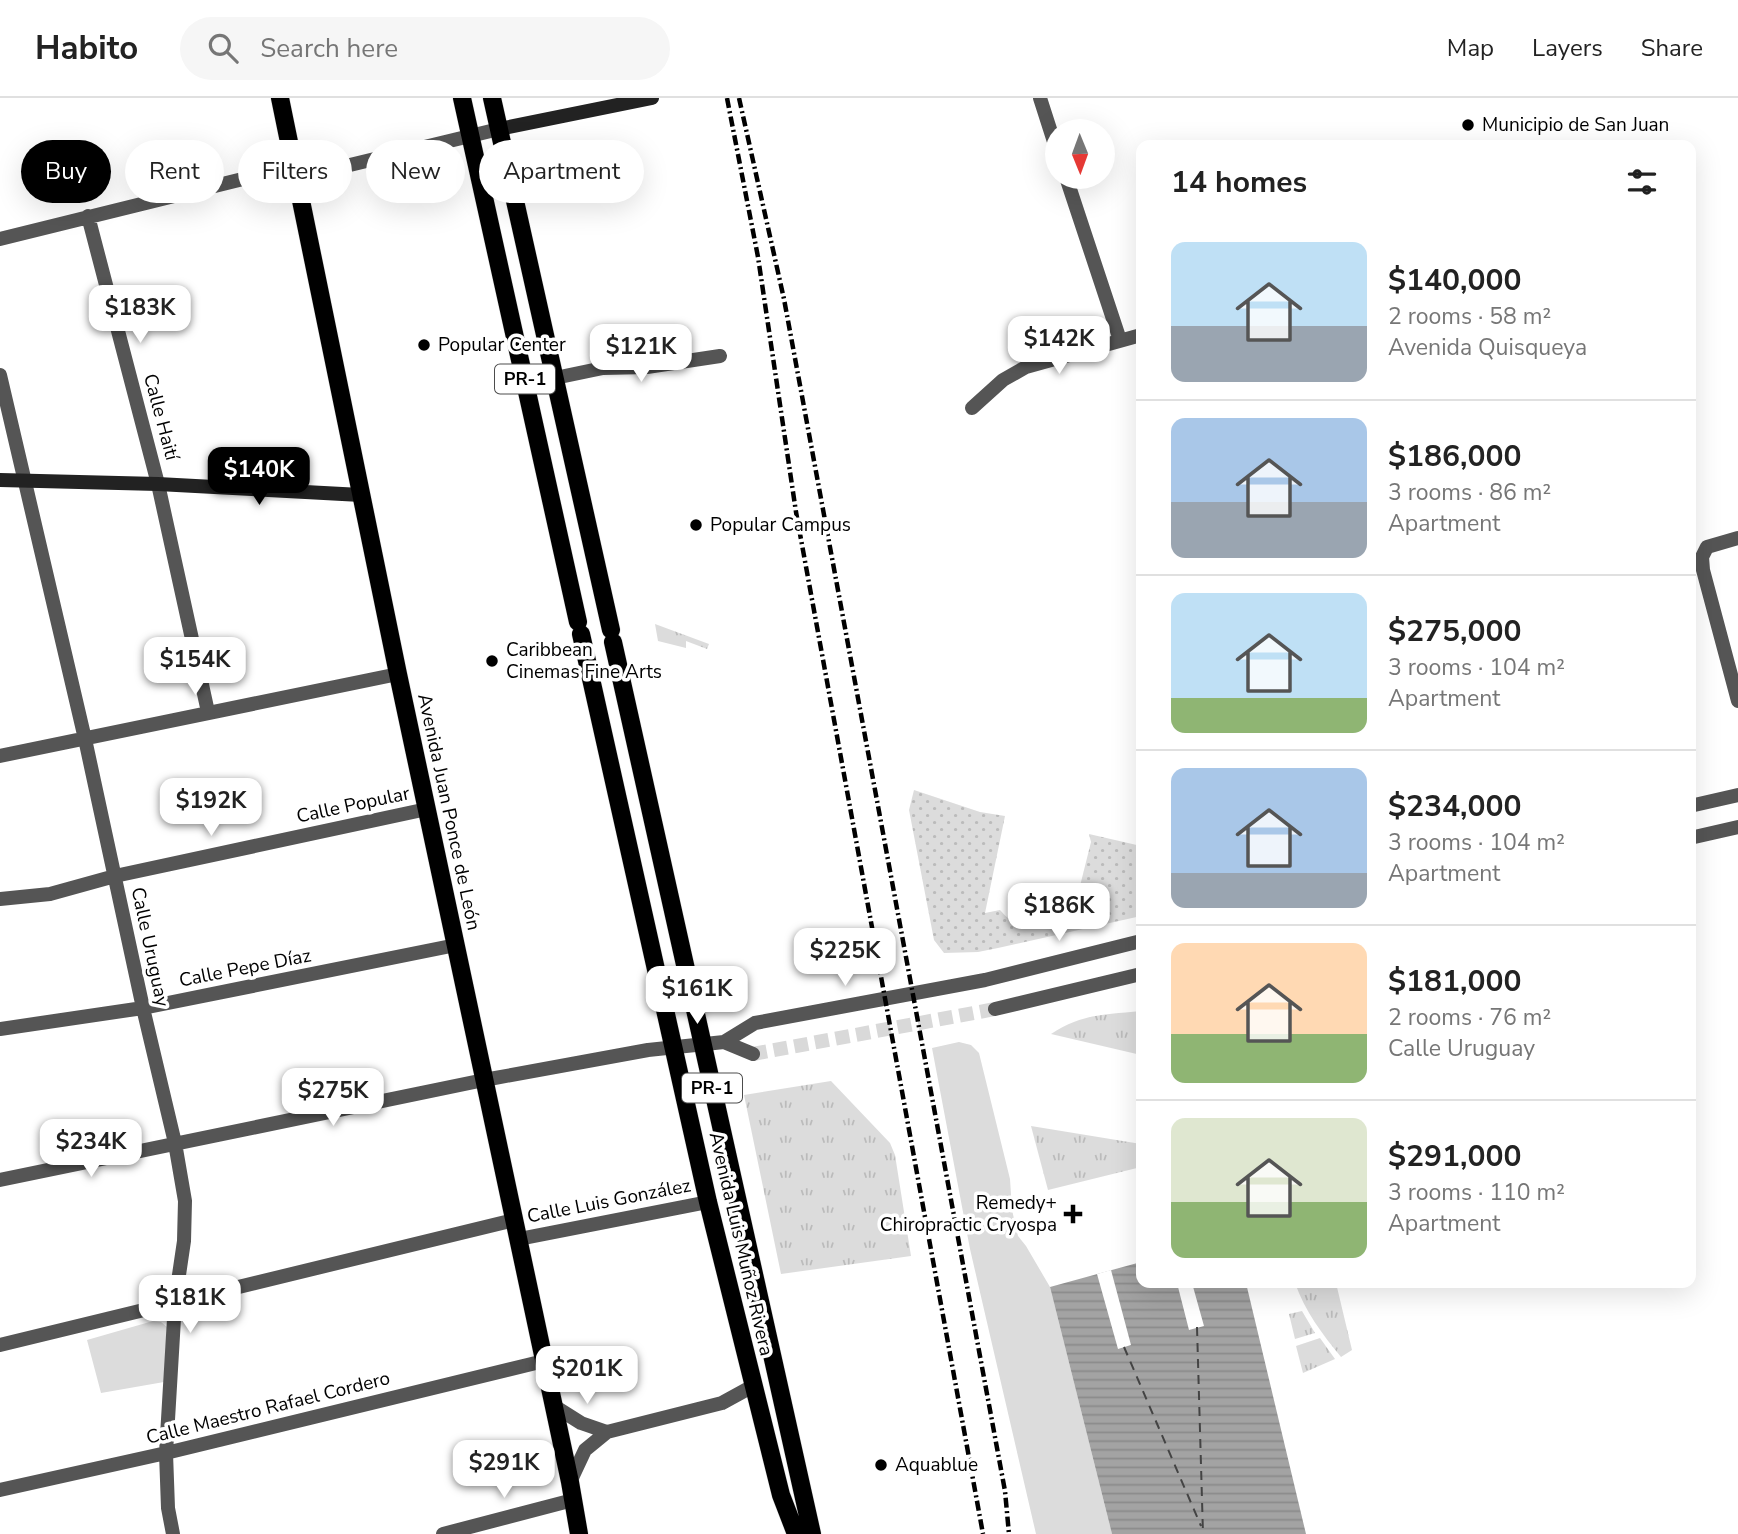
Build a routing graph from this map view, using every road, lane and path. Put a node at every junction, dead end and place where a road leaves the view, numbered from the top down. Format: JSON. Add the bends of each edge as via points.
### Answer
{"nodes":[{"id":1,"x":280,"y":98,"type":"edge"},
{"id":2,"x":462,"y":98,"type":"edge"},
{"id":3,"x":492,"y":98,"type":"edge"},
{"id":4,"x":652,"y":98,"type":"edge"},
{"id":5,"x":1040,"y":98,"type":"edge"},
{"id":6,"x":1047,"y":119,"type":"edge"},
{"id":7,"x":499,"y":129,"type":"junction"},
{"id":8,"x":471,"y":137,"type":"junction"},
{"id":9,"x":288,"y":140,"type":"edge"},
{"id":10,"x":352,"y":165,"type":"edge"},
{"id":11,"x":238,"y":180,"type":"edge"},
{"id":12,"x":1070,"y":189,"type":"edge"},
{"id":13,"x":301,"y":203,"type":"edge"},
{"id":14,"x":88,"y":216,"type":"junction"},
{"id":15,"x":0,"y":239,"type":"edge"},
{"id":16,"x":1136,"y":336,"type":"edge"},
{"id":17,"x":1120,"y":340,"type":"junction"},
{"id":18,"x":720,"y":356,"type":"dead end"},
{"id":19,"x":0,"y":376,"type":"edge"},
{"id":20,"x":555,"y":378,"type":"junction"},
{"id":21,"x":972,"y":408,"type":"dead end"},
{"id":22,"x":0,"y":480,"type":"edge"},
{"id":23,"x":25,"y":480,"type":"junction"},
{"id":24,"x":158,"y":484,"type":"junction"},
{"id":25,"x":361,"y":495,"type":"junction"},
{"id":26,"x":1738,"y":538,"type":"edge"},
{"id":27,"x":398,"y":674,"type":"junction"},
{"id":28,"x":1738,"y":701,"type":"edge"},
{"id":29,"x":208,"y":712,"type":"junction"},
{"id":30,"x":85,"y":739,"type":"junction"},
{"id":31,"x":0,"y":756,"type":"edge"},
{"id":32,"x":1738,"y":795,"type":"edge"},
{"id":33,"x":1696,"y":805,"type":"edge"},
{"id":34,"x":427,"y":809,"type":"junction"},
{"id":35,"x":1738,"y":827,"type":"edge"},
{"id":36,"x":1696,"y":837,"type":"edge"},
{"id":37,"x":115,"y":876,"type":"junction"},
{"id":38,"x":0,"y":899,"type":"edge"},
{"id":39,"x":1136,"y":942,"type":"edge"},
{"id":40,"x":456,"y":945,"type":"junction"},
{"id":41,"x":1136,"y":975,"type":"edge"},
{"id":42,"x":143,"y":1008,"type":"junction"},
{"id":43,"x":995,"y":1009,"type":"tunnel mouth"},
{"id":44,"x":0,"y":1029,"type":"edge"},
{"id":45,"x":724,"y":1042,"type":"junction"},
{"id":46,"x":702,"y":1043,"type":"junction"},
{"id":47,"x":673,"y":1046,"type":"junction"},
{"id":48,"x":753,"y":1054,"type":"tunnel mouth"},
{"id":49,"x":484,"y":1080,"type":"junction"},
{"id":50,"x":175,"y":1143,"type":"junction"},
{"id":51,"x":0,"y":1180,"type":"edge"},
{"id":52,"x":708,"y":1202,"type":"junction"},
{"id":53,"x":514,"y":1220,"type":"junction"},
{"id":54,"x":519,"y":1239,"type":"junction"},
{"id":55,"x":175,"y":1302,"type":"junction"},
{"id":56,"x":0,"y":1345,"type":"edge"},
{"id":57,"x":544,"y":1361,"type":"junction"},
{"id":58,"x":753,"y":1386,"type":"junction"},
{"id":59,"x":554,"y":1406,"type":"junction"},
{"id":60,"x":607,"y":1432,"type":"junction"},
{"id":61,"x":166,"y":1453,"type":"junction"},
{"id":62,"x":570,"y":1482,"type":"junction"},
{"id":63,"x":0,"y":1490,"type":"edge"},
{"id":64,"x":573,"y":1500,"type":"junction"},
{"id":65,"x":173,"y":1534,"type":"edge"},
{"id":66,"x":443,"y":1534,"type":"edge"},
{"id":67,"x":579,"y":1534,"type":"edge"},
{"id":68,"x":796,"y":1534,"type":"edge"},
{"id":69,"x":812,"y":1534,"type":"edge"}],
"edges":[{"from":1,"to":9,"type":"main road","name":"Avenida Juan Ponce de León"},
{"from":2,"to":8,"type":"main road","name":"Avenida Luis Muñoz Rivera","number":"PR-1"},
{"from":3,"to":7,"type":"main road","name":"Avenida Luis Muñoz Rivera","number":"PR-1"},
{"from":4,"to":7,"type":"street"},
{"from":5,"to":6,"type":"street"},
{"from":7,"to":8,"type":"street"},
{"from":7,"to":20,"type":"main road","name":"Avenida Luis Muñoz Rivera","number":"PR-1"},
{"from":8,"to":10,"type":"street"},
{"from":8,"to":47,"type":"main road","name":"Avenida Luis Muñoz Rivera","number":"PR-1"},
{"from":11,"to":14,"type":"street"},
{"from":12,"to":17,"type":"street"},
{"from":13,"to":25,"type":"main road","name":"Avenida Juan Ponce de León"},
{"from":14,"to":15,"type":"street"},
{"from":14,"to":24,"type":"street","name":"Calle Haití"},
{"from":16,"to":17,"type":"street"},
{"from":17,"to":21,"type":"street","via":[[1026,367],[1003,380]]},
{"from":18,"to":20,"type":"street","via":[[603,368]]},
{"from":19,"to":23,"type":"street","name":"Calle Uruguay"},
{"from":20,"to":46,"type":"main road","name":"Avenida Luis Muñoz Rivera","number":"PR-1"},
{"from":22,"to":23,"type":"street"},
{"from":23,"to":24,"type":"street"},
{"from":23,"to":30,"type":"street","name":"Calle Uruguay"},
{"from":24,"to":25,"type":"street"},
{"from":24,"to":29,"type":"street","name":"Calle Haití"},
{"from":25,"to":27,"type":"main road","name":"Avenida Juan Ponce de León"},
{"from":26,"to":28,"type":"street","via":[[1707,547],[1702,557]]},
{"from":27,"to":29,"type":"street"},
{"from":27,"to":34,"type":"main road","name":"Avenida Juan Ponce de León"},
{"from":29,"to":30,"type":"street"},
{"from":30,"to":31,"type":"street"},
{"from":30,"to":37,"type":"street","name":"Calle Uruguay"},
{"from":32,"to":33,"type":"street"},
{"from":34,"to":37,"type":"street","name":"Calle Popular"},
{"from":34,"to":40,"type":"main road","name":"Avenida Juan Ponce de León"},
{"from":35,"to":36,"type":"street"},
{"from":37,"to":38,"type":"street","name":"Calle Popular","via":[[50,894]]},
{"from":37,"to":42,"type":"street","name":"Calle Uruguay"},
{"from":39,"to":45,"type":"street","via":[[985,980],[755,1023]]},
{"from":40,"to":42,"type":"street","name":"Calle Pepe Díaz"},
{"from":40,"to":49,"type":"main road","name":"Avenida Juan Ponce de León"},
{"from":41,"to":43,"type":"street"},
{"from":42,"to":44,"type":"street","name":"Calle Pepe Díaz"},
{"from":42,"to":50,"type":"street","name":"Calle Uruguay"},
{"from":45,"to":46,"type":"street"},
{"from":45,"to":48,"type":"street"},
{"from":46,"to":47,"type":"street"},
{"from":46,"to":69,"type":"main road","name":"Avenida Luis Muñoz Rivera","number":"PR-1"},
{"from":47,"to":49,"type":"street"},
{"from":47,"to":52,"type":"main road","name":"Avenida Luis Muñoz Rivera","number":"PR-1"},
{"from":49,"to":50,"type":"street"},
{"from":49,"to":53,"type":"main road","name":"Avenida Juan Ponce de León"},
{"from":50,"to":51,"type":"street"},
{"from":50,"to":55,"type":"street","name":"Calle Uruguay","via":[[185,1201]]},
{"from":52,"to":54,"type":"street","name":"Calle Luis González"},
{"from":52,"to":58,"type":"main road","name":"Avenida Luis Muñoz Rivera","number":"PR-1"},
{"from":53,"to":54,"type":"main road","name":"Avenida Juan Ponce de León"},
{"from":53,"to":55,"type":"street"},
{"from":54,"to":57,"type":"main road","name":"Avenida Juan Ponce de León"},
{"from":55,"to":56,"type":"street"},
{"from":55,"to":61,"type":"street","name":"Calle Uruguay"},
{"from":57,"to":59,"type":"main road","name":"Avenida Juan Ponce de León"},
{"from":57,"to":61,"type":"street","name":"Calle Maestro Rafael Cordero"},
{"from":58,"to":60,"type":"street","via":[[722,1403]]},
{"from":58,"to":68,"type":"main road","name":"Avenida Luis Muñoz Rivera","number":"PR-1","via":[[781,1495]]},
{"from":59,"to":60,"type":"street"},
{"from":59,"to":62,"type":"main road","name":"Avenida Juan Ponce de León"},
{"from":60,"to":62,"type":"street","via":[[585,1450]]},
{"from":61,"to":63,"type":"street","name":"Calle Maestro Rafael Cordero"},
{"from":61,"to":65,"type":"street","name":"Calle Uruguay","via":[[167,1508]]},
{"from":62,"to":64,"type":"main road","name":"Avenida Juan Ponce de León"},
{"from":64,"to":66,"type":"street"},
{"from":64,"to":67,"type":"main road","name":"Avenida Juan Ponce de León"}]}
